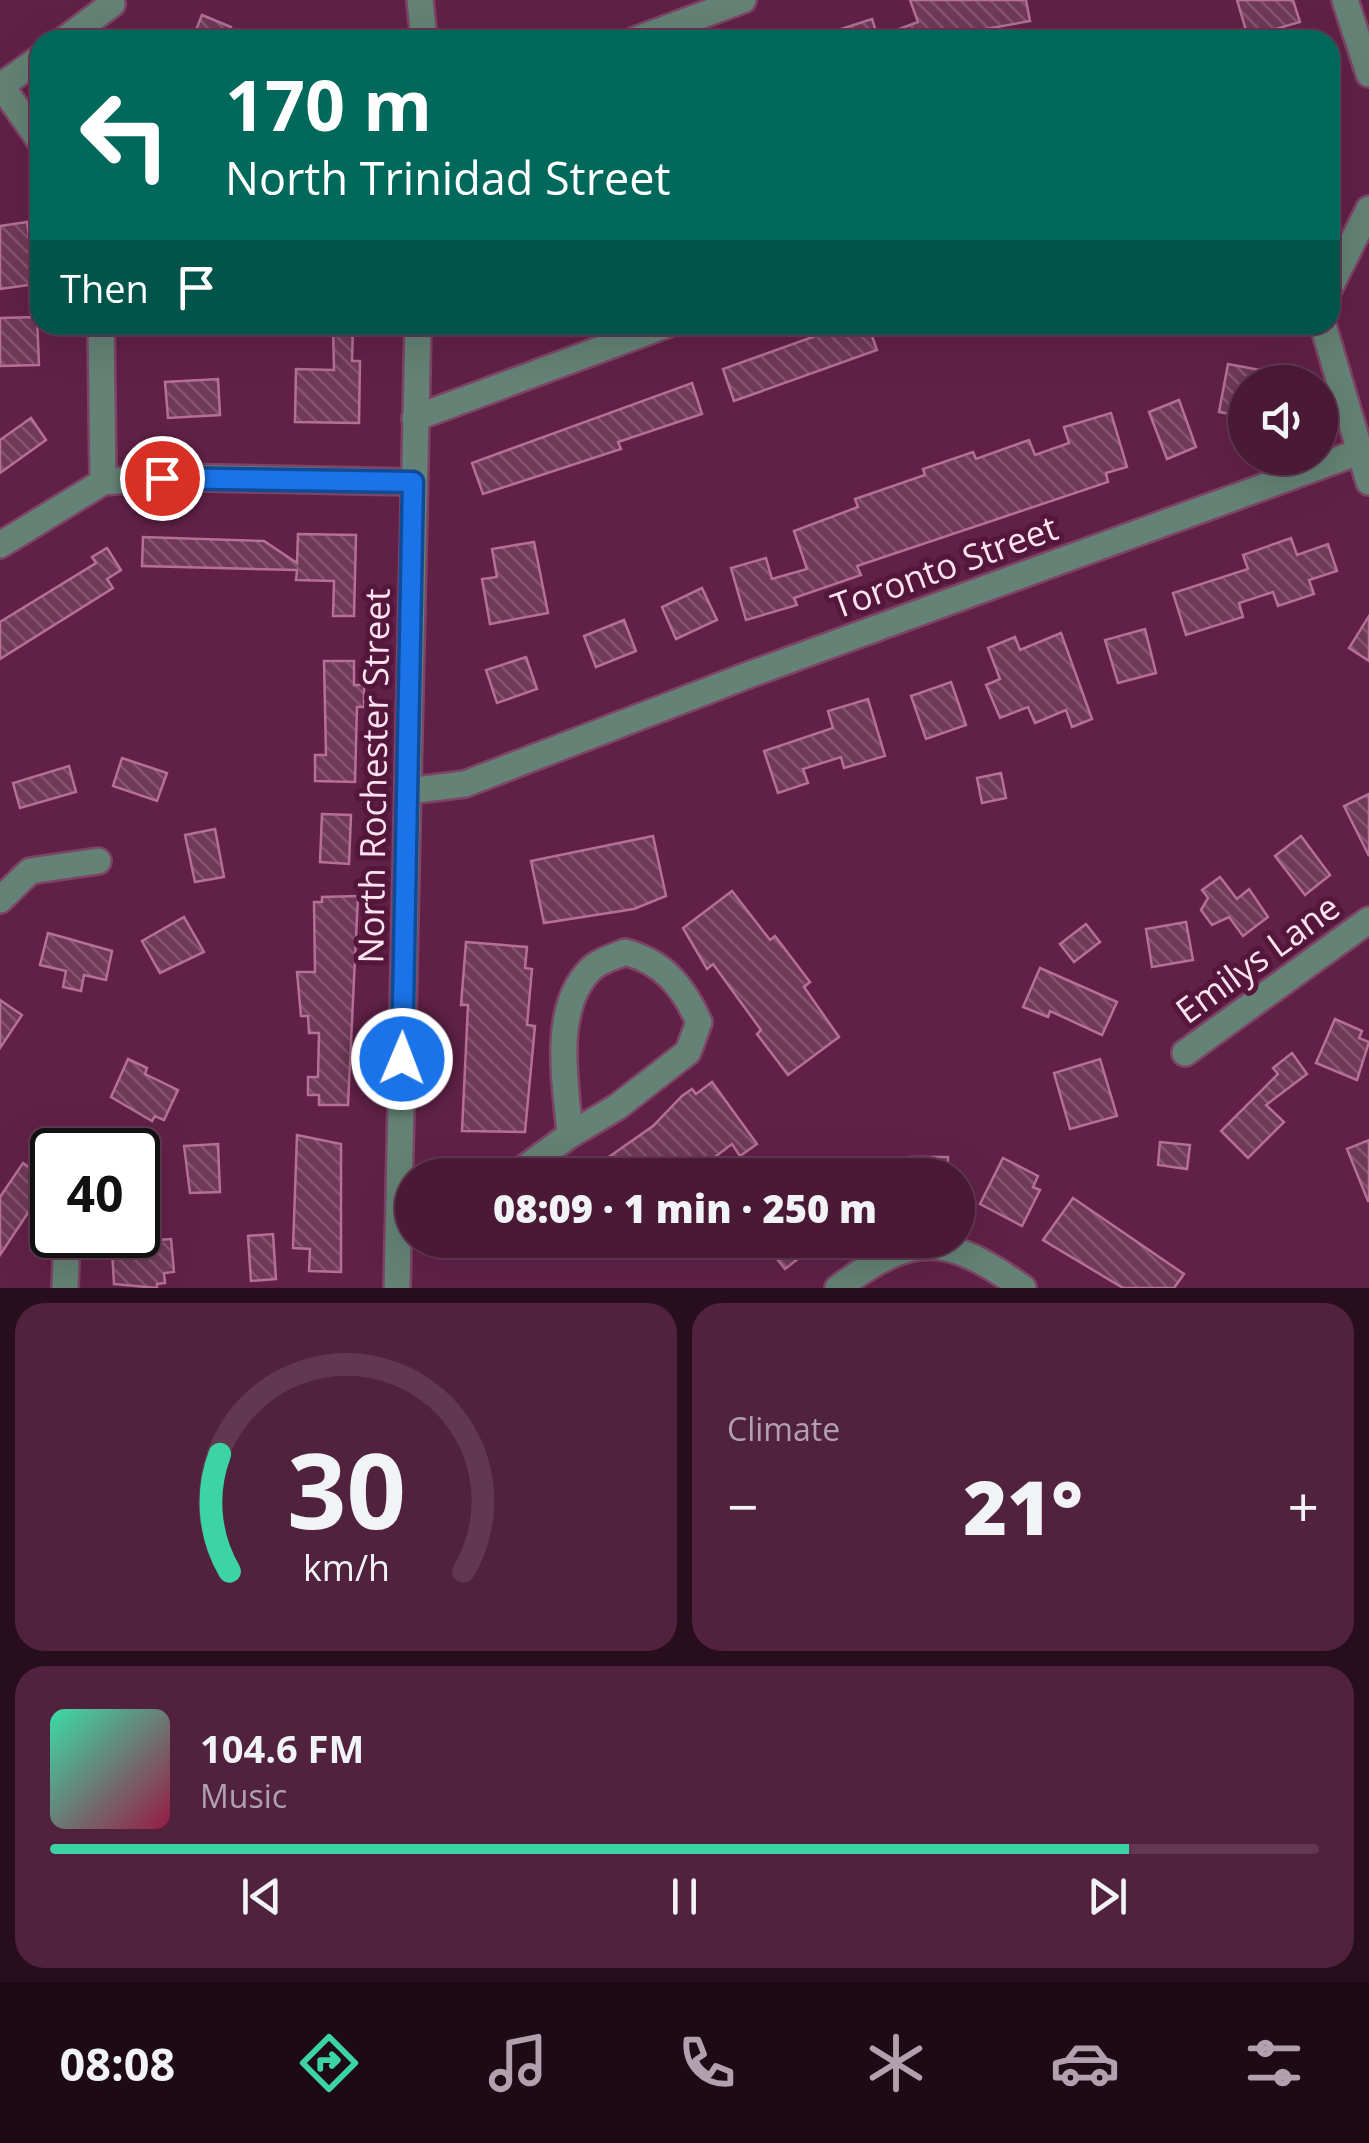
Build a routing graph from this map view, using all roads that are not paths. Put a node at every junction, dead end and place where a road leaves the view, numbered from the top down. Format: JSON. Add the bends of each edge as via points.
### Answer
{"nodes":[{"id":1,"x":420,"y":0,"type":"edge"},
{"id":2,"x":743,"y":0,"type":"edge"},
{"id":3,"x":1344,"y":0,"type":"edge"},
{"id":4,"x":112,"y":4,"type":"dead end"},
{"id":5,"x":77,"y":30,"type":"edge"},
{"id":6,"x":423,"y":30,"type":"edge"},
{"id":7,"x":662,"y":30,"type":"edge"},
{"id":8,"x":30,"y":65,"type":"edge"},
{"id":9,"x":1369,"y":74,"type":"edge"},
{"id":10,"x":1,"y":85,"type":"edge"},
{"id":11,"x":30,"y":127,"type":"edge"},
{"id":12,"x":1369,"y":209,"type":"edge"},
{"id":13,"x":1340,"y":267,"type":"edge"},
{"id":14,"x":102,"y":335,"type":"edge"},
{"id":15,"x":418,"y":335,"type":"edge"},
{"id":16,"x":639,"y":335,"type":"edge"},
{"id":17,"x":1326,"y":335,"type":"edge"},
{"id":18,"x":415,"y":418,"type":"junction"},
{"id":19,"x":1359,"y":452,"type":"junction"},
{"id":20,"x":102,"y":482,"type":"junction"},
{"id":21,"x":413,"y":482,"type":"junction"},
{"id":22,"x":1369,"y":482,"type":"edge"},
{"id":23,"x":0,"y":545,"type":"edge"},
{"id":24,"x":408,"y":791,"type":"junction"},
{"id":25,"x":98,"y":861,"type":"dead end"},
{"id":26,"x":0,"y":900,"type":"edge"},
{"id":27,"x":1369,"y":920,"type":"edge"},
{"id":28,"x":1185,"y":1053,"type":"dead end"},
{"id":29,"x":570,"y":1135,"type":"junction"},
{"id":30,"x":406,"y":1158,"type":"edge"},
{"id":31,"x":538,"y":1158,"type":"edge"},
{"id":32,"x":67,"y":1258,"type":"edge"},
{"id":33,"x":400,"y":1258,"type":"edge"},
{"id":34,"x":66,"y":1288,"type":"edge"},
{"id":35,"x":396,"y":1288,"type":"edge"},
{"id":36,"x":838,"y":1288,"type":"edge"},
{"id":37,"x":1023,"y":1288,"type":"edge"}],
"edges":[{"from":1,"to":6,"type":"street"},
{"from":2,"to":7,"type":"street"},
{"from":3,"to":9,"type":"street"},
{"from":4,"to":5,"type":"street"},
{"from":8,"to":10,"type":"street"},
{"from":10,"to":11,"type":"street"},
{"from":12,"to":13,"type":"street"},
{"from":14,"to":20,"type":"street"},
{"from":15,"to":18,"type":"street","name":"North Rochester Street"},
{"from":16,"to":18,"type":"street"},
{"from":17,"to":19,"type":"street"},
{"from":18,"to":21,"type":"street","name":"North Rochester Street"},
{"from":19,"to":22,"type":"street"},
{"from":19,"to":24,"type":"street","name":"Toronto Street","via":[[465,784]]},
{"from":20,"to":21,"type":"street"},
{"from":20,"to":23,"type":"street"},
{"from":21,"to":24,"type":"street","name":"North Rochester Street"},
{"from":24,"to":30,"type":"street","name":"North Rochester Street"},
{"from":25,"to":26,"type":"street","via":[[30,872]]},
{"from":27,"to":28,"type":"street","name":"Emilys Lane"},
{"from":29,"to":29,"type":"street","via":[[688,1052],[699,1022],[687,994],[654,960],[625,952],[592,968],[571,997],[564,1052]]},
{"from":29,"to":31,"type":"street"},
{"from":32,"to":34,"type":"street"},
{"from":33,"to":35,"type":"street","name":"North Rochester Street"},
{"from":36,"to":37,"type":"street","via":[[919,1243],[963,1252]]}]}
